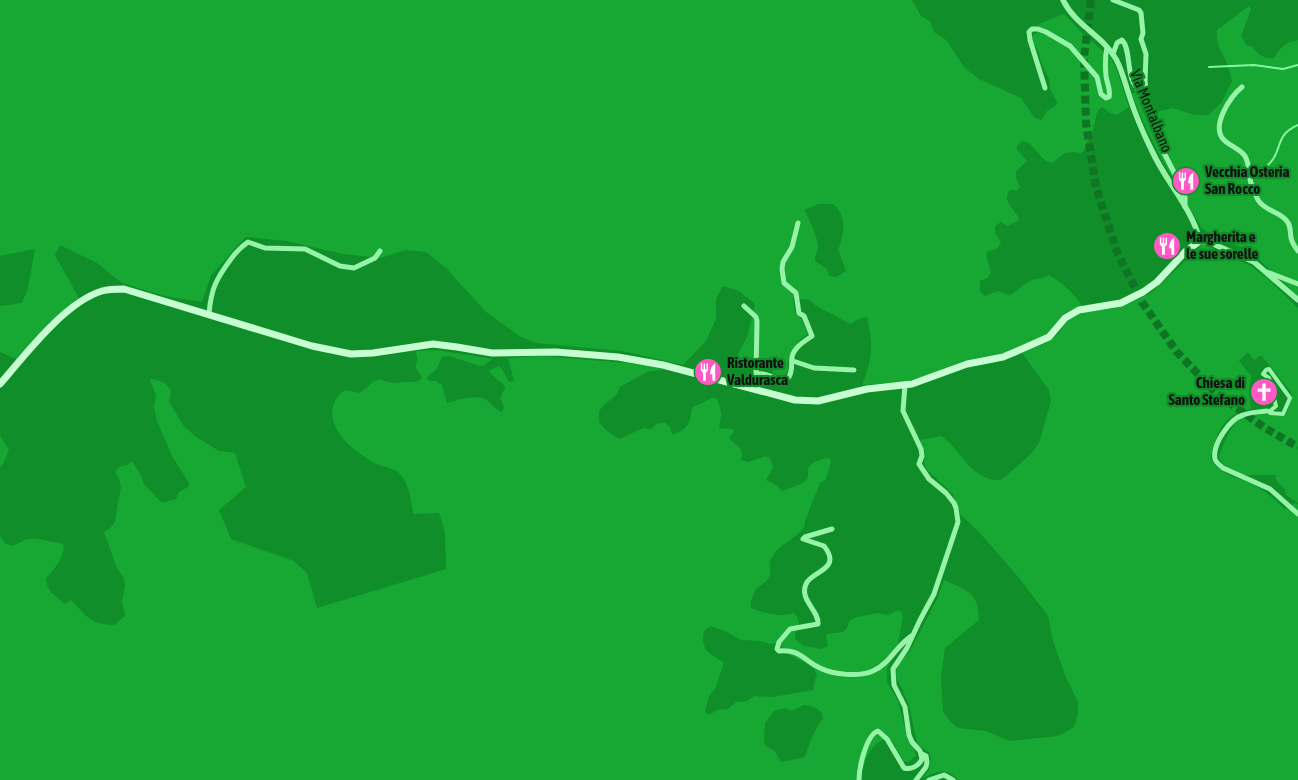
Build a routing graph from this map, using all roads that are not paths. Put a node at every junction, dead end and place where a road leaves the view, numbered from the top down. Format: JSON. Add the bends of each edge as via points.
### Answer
{"nodes":[{"id":1,"x":1063,"y":0,"type":"edge"},
{"id":2,"x":1113,"y":0,"type":"edge"},
{"id":3,"x":1107,"y":47,"type":"junction"},
{"id":4,"x":1113,"y":54,"type":"junction"},
{"id":5,"x":1242,"y":87,"type":"dead end"},
{"id":6,"x":1045,"y":88,"type":"dead end"},
{"id":7,"x":1146,"y":90,"type":"junction"},
{"id":8,"x":1185,"y":207,"type":"junction"},
{"id":9,"x":798,"y":223,"type":"dead end"},
{"id":10,"x":1200,"y":241,"type":"junction"},
{"id":11,"x":380,"y":251,"type":"dead end"},
{"id":12,"x":1298,"y":251,"type":"edge"},
{"id":13,"x":1267,"y":272,"type":"junction"},
{"id":14,"x":1298,"y":284,"type":"edge"},
{"id":15,"x":1298,"y":300,"type":"edge"},
{"id":16,"x":744,"y":306,"type":"dead end"},
{"id":17,"x":209,"y":314,"type":"junction"},
{"id":18,"x":793,"y":361,"type":"junction"},
{"id":19,"x":854,"y":370,"type":"dead end"},
{"id":20,"x":756,"y":374,"type":"junction"},
{"id":21,"x":0,"y":384,"type":"edge"},
{"id":22,"x":905,"y":385,"type":"junction"},
{"id":23,"x":752,"y":389,"type":"junction"},
{"id":24,"x":1268,"y":412,"type":"junction"},
{"id":25,"x":1298,"y":514,"type":"edge"},
{"id":26,"x":832,"y":528,"type":"dead end"},
{"id":27,"x":914,"y":635,"type":"junction"},
{"id":28,"x":922,"y":754,"type":"junction"},
{"id":29,"x":859,"y":780,"type":"edge"},
{"id":30,"x":916,"y":780,"type":"edge"},
{"id":31,"x":929,"y":780,"type":"edge"},
{"id":32,"x":953,"y":780,"type":"edge"}],
"edges":[{"from":1,"to":3,"type":"street","name":"Via Montalbano","via":[[1078,21]]},
{"from":2,"to":7,"type":"street","via":[[1141,13]]},
{"from":3,"to":4,"type":"street","name":"Via Montalbano"},
{"from":3,"to":6,"type":"street","via":[[1105,65],[1110,93],[1106,98],[1097,77],[1067,43],[1032,29],[1030,40]]},
{"from":4,"to":7,"type":"street","via":[[1117,43],[1122,40],[1126,44],[1135,86]]},
{"from":4,"to":8,"type":"street","name":"Via Montalbano","via":[[1151,149]]},
{"from":5,"to":12,"type":"street","via":[[1224,112],[1219,129],[1221,136],[1245,157],[1259,201],[1286,220]]},
{"from":7,"to":8,"type":"street","via":[[1162,149],[1182,188]]},
{"from":8,"to":10,"type":"street","name":"Via Montalbano"},
{"from":9,"to":18,"type":"street","via":[[792,247],[782,265],[783,281],[795,291],[800,312],[812,335],[798,348]]},
{"from":10,"to":13,"type":"street","via":[[1240,255]]},
{"from":10,"to":22,"type":"main road","via":[[1150,288],[1129,299],[1079,310],[1065,318],[1049,337],[1003,357],[968,364]]},
{"from":11,"to":17,"type":"street","via":[[376,258],[354,268],[334,263],[305,249],[265,248],[248,242],[219,274]]},
{"from":13,"to":14,"type":"street"},
{"from":13,"to":15,"type":"street"},
{"from":16,"to":20,"type":"street","via":[[756,316],[757,321]]},
{"from":17,"to":21,"type":"main road","via":[[124,289],[100,292],[61,317]]},
{"from":17,"to":23,"type":"main road","via":[[312,346],[351,354],[432,344],[492,354],[556,352],[618,356]]},
{"from":18,"to":19,"type":"street","via":[[814,368]]},
{"from":18,"to":20,"type":"street","via":[[787,378]]},
{"from":20,"to":23,"type":"street"},
{"from":22,"to":23,"type":"main road","via":[[806,402]]},
{"from":22,"to":27,"type":"street","via":[[902,411],[921,449],[919,464],[929,479],[950,497],[958,522],[934,594]]},
{"from":24,"to":24,"type":"street","via":[[1283,414],[1290,398],[1269,369],[1263,374],[1268,378],[1276,406]]},
{"from":24,"to":25,"type":"street","via":[[1244,414],[1231,424],[1220,438],[1215,458],[1223,468],[1270,489]]},
{"from":26,"to":27,"type":"street","via":[[803,539],[824,546],[829,555],[825,570],[806,582],[804,591],[818,624],[790,629],[779,642],[777,650],[798,653],[828,672],[859,674],[886,663],[907,638]]},
{"from":27,"to":28,"type":"street","via":[[896,662],[893,677],[905,707],[909,736]]},
{"from":28,"to":29,"type":"street","via":[[917,765],[904,768],[884,735],[874,732],[862,760]]},
{"from":28,"to":30,"type":"street","via":[[927,758],[927,764]]},
{"from":31,"to":32,"type":"street","via":[[944,775]]}]}
